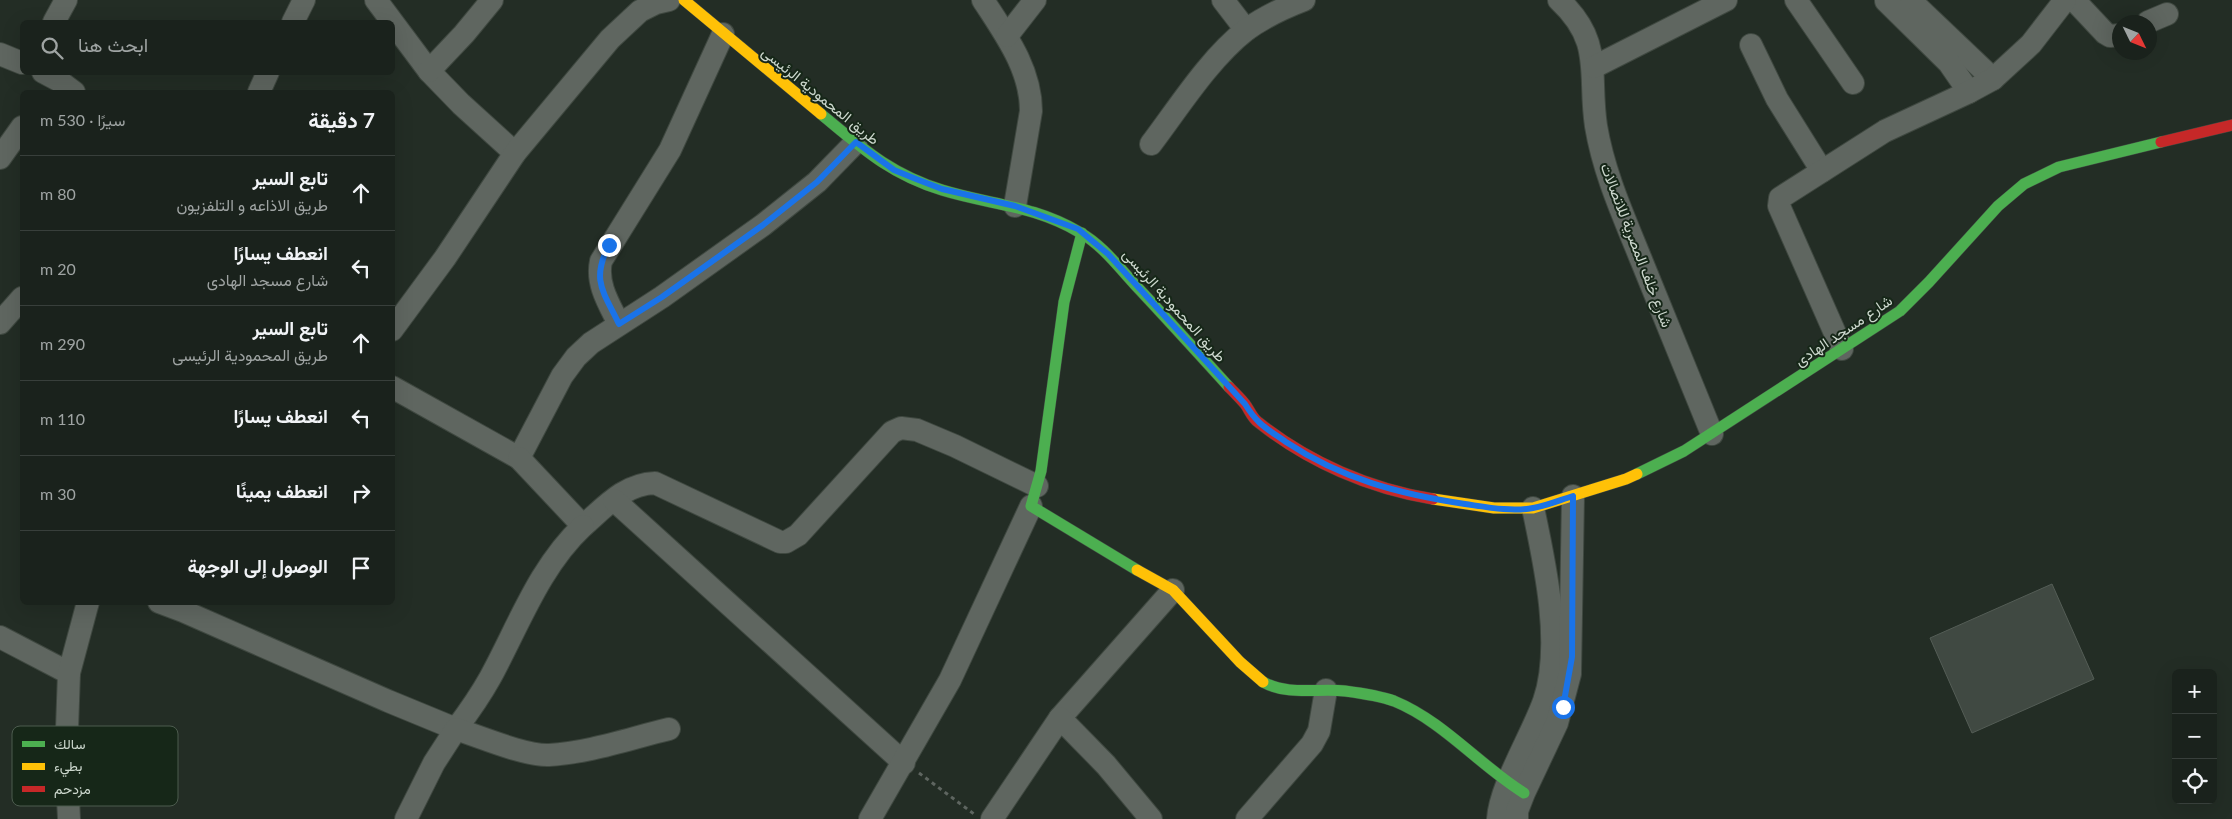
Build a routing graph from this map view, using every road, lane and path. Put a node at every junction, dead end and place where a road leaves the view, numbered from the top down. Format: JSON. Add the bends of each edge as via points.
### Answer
{"nodes":[{"id":1,"x":66,"y":0,"type":"edge"},
{"id":2,"x":304,"y":0,"type":"edge"},
{"id":3,"x":376,"y":0,"type":"edge"},
{"id":4,"x":492,"y":0,"type":"edge"},
{"id":5,"x":669,"y":0,"type":"edge"},
{"id":6,"x":983,"y":0,"type":"edge"},
{"id":7,"x":1035,"y":0,"type":"edge"},
{"id":8,"x":1223,"y":0,"type":"edge"},
{"id":9,"x":1304,"y":0,"type":"edge"},
{"id":10,"x":1559,"y":0,"type":"edge"},
{"id":11,"x":1726,"y":0,"type":"edge"},
{"id":12,"x":1796,"y":0,"type":"edge"},
{"id":13,"x":1910,"y":0,"type":"edge"},
{"id":14,"x":2065,"y":0,"type":"edge"},
{"id":15,"x":2074,"y":0,"type":"edge"},
{"id":16,"x":1886,"y":1,"type":"edge"},
{"id":17,"x":695,"y":3,"type":"edge"},
{"id":18,"x":55,"y":20,"type":"edge"},
{"id":19,"x":293,"y":20,"type":"edge"},
{"id":20,"x":391,"y":20,"type":"edge"},
{"id":21,"x":395,"y":25,"type":"edge"},
{"id":22,"x":1246,"y":30,"type":"junction"},
{"id":23,"x":723,"y":34,"type":"junction"},
{"id":24,"x":1007,"y":36,"type":"junction"},
{"id":25,"x":2112,"y":36,"type":"edge"},
{"id":26,"x":1751,"y":45,"type":"dead end"},
{"id":27,"x":0,"y":54,"type":"edge"},
{"id":28,"x":20,"y":62,"type":"edge"},
{"id":29,"x":1594,"y":67,"type":"junction"},
{"id":30,"x":429,"y":71,"type":"junction"},
{"id":31,"x":267,"y":75,"type":"edge"},
{"id":32,"x":1993,"y":79,"type":"junction"},
{"id":33,"x":1853,"y":83,"type":"dead end"},
{"id":34,"x":260,"y":90,"type":"edge"},
{"id":35,"x":1970,"y":92,"type":"junction"},
{"id":36,"x":2232,"y":125,"type":"edge"},
{"id":37,"x":20,"y":131,"type":"edge"},
{"id":38,"x":856,"y":142,"type":"junction"},
{"id":39,"x":1150,"y":144,"type":"dead end"},
{"id":40,"x":515,"y":153,"type":"junction"},
{"id":41,"x":0,"y":158,"type":"edge"},
{"id":42,"x":1822,"y":171,"type":"junction"},
{"id":43,"x":1015,"y":206,"type":"junction"},
{"id":44,"x":1082,"y":233,"type":"junction"},
{"id":45,"x":20,"y":300,"type":"edge"},
{"id":46,"x":0,"y":323,"type":"edge"},
{"id":47,"x":619,"y":324,"type":"junction"},
{"id":48,"x":395,"y":326,"type":"edge"},
{"id":49,"x":1842,"y":349,"type":"junction"},
{"id":50,"x":395,"y":388,"type":"edge"},
{"id":51,"x":1712,"y":434,"type":"junction"},
{"id":52,"x":519,"y":458,"type":"junction"},
{"id":53,"x":1034,"y":496,"type":"junction"},
{"id":54,"x":1573,"y":496,"type":"junction"},
{"id":55,"x":614,"y":500,"type":"junction"},
{"id":56,"x":1533,"y":508,"type":"junction"},
{"id":57,"x":583,"y":526,"type":"junction"},
{"id":58,"x":1173,"y":590,"type":"junction"},
{"id":59,"x":87,"y":605,"type":"edge"},
{"id":60,"x":168,"y":605,"type":"edge"},
{"id":61,"x":0,"y":637,"type":"edge"},
{"id":62,"x":69,"y":673,"type":"junction"},
{"id":63,"x":1326,"y":690,"type":"junction"},
{"id":64,"x":1060,"y":718,"type":"junction"},
{"id":65,"x":67,"y":726,"type":"edge"},
{"id":66,"x":456,"y":729,"type":"junction"},
{"id":67,"x":669,"y":729,"type":"dead end"},
{"id":68,"x":904,"y":762,"type":"junction"},
{"id":69,"x":1516,"y":788,"type":"junction"},
{"id":70,"x":68,"y":806,"type":"edge"},
{"id":71,"x":1149,"y":818,"type":"edge"},
{"id":72,"x":69,"y":819,"type":"edge"},
{"id":73,"x":406,"y":819,"type":"edge"},
{"id":74,"x":870,"y":819,"type":"edge"},
{"id":75,"x":981,"y":819,"type":"edge"},
{"id":76,"x":992,"y":819,"type":"edge"},
{"id":77,"x":1247,"y":819,"type":"edge"},
{"id":78,"x":1498,"y":819,"type":"edge"},
{"id":79,"x":1517,"y":819,"type":"edge"}],
"edges":[{"from":1,"to":18,"type":"street"},
{"from":2,"to":19,"type":"street"},
{"from":3,"to":20,"type":"street"},
{"from":4,"to":30,"type":"street"},
{"from":5,"to":40,"type":"street","via":[[640,11],[625,24]]},
{"from":6,"to":24,"type":"street"},
{"from":7,"to":24,"type":"street"},
{"from":8,"to":22,"type":"street"},
{"from":9,"to":22,"type":"street","via":[[1277,11]]},
{"from":10,"to":29,"type":"street","name":"شارع خلف المصرية للاتصالات","via":[[1582,26]]},
{"from":11,"to":29,"type":"street"},
{"from":12,"to":33,"type":"street"},
{"from":13,"to":32,"type":"street"},
{"from":14,"to":32,"type":"street","via":[[2031,44]]},
{"from":15,"to":25,"type":"street","via":[[2105,34]]},
{"from":16,"to":35,"type":"street","via":[[1949,63]]},
{"from":17,"to":23,"type":"street","name":"طريق المحمودية الرئيسى"},
{"from":21,"to":30,"type":"street"},
{"from":22,"to":39,"type":"street","via":[[1218,57]]},
{"from":23,"to":38,"type":"street","name":"طريق المحمودية الرئيسى"},
{"from":23,"to":47,"type":"street","via":[[674,142],[601,261],[600,282]]},
{"from":24,"to":43,"type":"street","via":[[1028,78],[1032,111]]},
{"from":26,"to":42,"type":"street","via":[[1777,99]]},
{"from":27,"to":28,"type":"street"},
{"from":29,"to":51,"type":"street","name":"شارع خلف المصرية للاتصالات","via":[[1596,123],[1608,178]]},
{"from":30,"to":40,"type":"street"},
{"from":31,"to":34,"type":"street"},
{"from":32,"to":35,"type":"street"},
{"from":35,"to":42,"type":"street","via":[[1885,131]]},
{"from":36,"to":49,"type":"street","name":"شارع مسجد الهادى","via":[[2060,166],[2036,177],[1995,210],[1913,300],[1886,322]]},
{"from":37,"to":41,"type":"street"},
{"from":38,"to":43,"type":"street","name":"طريق المحمودية الرئيسى","via":[[894,170],[916,179],[942,189]]},
{"from":38,"to":47,"type":"street","via":[[817,182],[763,225]]},
{"from":40,"to":48,"type":"street"},
{"from":42,"to":49,"type":"street","via":[[1780,198],[1779,206]]},
{"from":43,"to":44,"type":"street","name":"طريق المحمودية الرئيسى"},
{"from":44,"to":53,"type":"street","via":[[1064,302],[1041,471]]},
{"from":44,"to":56,"type":"street","name":"طريق المحمودية الرئيسى","via":[[1115,261],[1245,404],[1256,421],[1303,453],[1372,484],[1409,495],[1494,508]]},
{"from":45,"to":46,"type":"street"},
{"from":47,"to":52,"type":"street","via":[[576,357],[562,376]]},
{"from":49,"to":51,"type":"street","name":"شارع مسجد الهادى"},
{"from":50,"to":52,"type":"street"},
{"from":51,"to":54,"type":"street","name":"شارع مسجد الهادى","via":[[1656,466]]},
{"from":52,"to":57,"type":"street"},
{"from":53,"to":55,"type":"street","via":[[955,446],[917,430],[901,428],[892,432],[798,535],[786,542],[770,539],[655,483],[636,485]]},
{"from":53,"to":58,"type":"street","via":[[1098,548]]},
{"from":53,"to":68,"type":"street","via":[[950,680]]},
{"from":54,"to":56,"type":"street","name":"شارع مسجد الهادى"},
{"from":54,"to":69,"type":"street","via":[[1570,674],[1557,723]]},
{"from":55,"to":57,"type":"street"},
{"from":55,"to":68,"type":"street"},
{"from":56,"to":69,"type":"street","via":[[1544,559],[1552,661],[1544,700]]},
{"from":57,"to":66,"type":"street","via":[[546,572],[489,679]]},
{"from":58,"to":63,"type":"street","via":[[1240,662],[1265,683],[1284,690]]},
{"from":58,"to":64,"type":"street"},
{"from":59,"to":62,"type":"street"},
{"from":60,"to":66,"type":"street"},
{"from":61,"to":62,"type":"street"},
{"from":62,"to":65,"type":"street"},
{"from":63,"to":69,"type":"street","via":[[1377,696],[1410,709],[1428,719]]},
{"from":63,"to":77,"type":"street","via":[[1319,731],[1312,744]]},
{"from":64,"to":71,"type":"street","via":[[1106,765]]},
{"from":64,"to":76,"type":"street"},
{"from":66,"to":67,"type":"street","via":[[528,752],[548,755],[579,751]]},
{"from":66,"to":73,"type":"street","via":[[434,763]]},
{"from":68,"to":74,"type":"street"},
{"from":68,"to":75,"type":"path"},
{"from":69,"to":78,"type":"street"},
{"from":69,"to":79,"type":"street"},
{"from":70,"to":72,"type":"street"}]}
